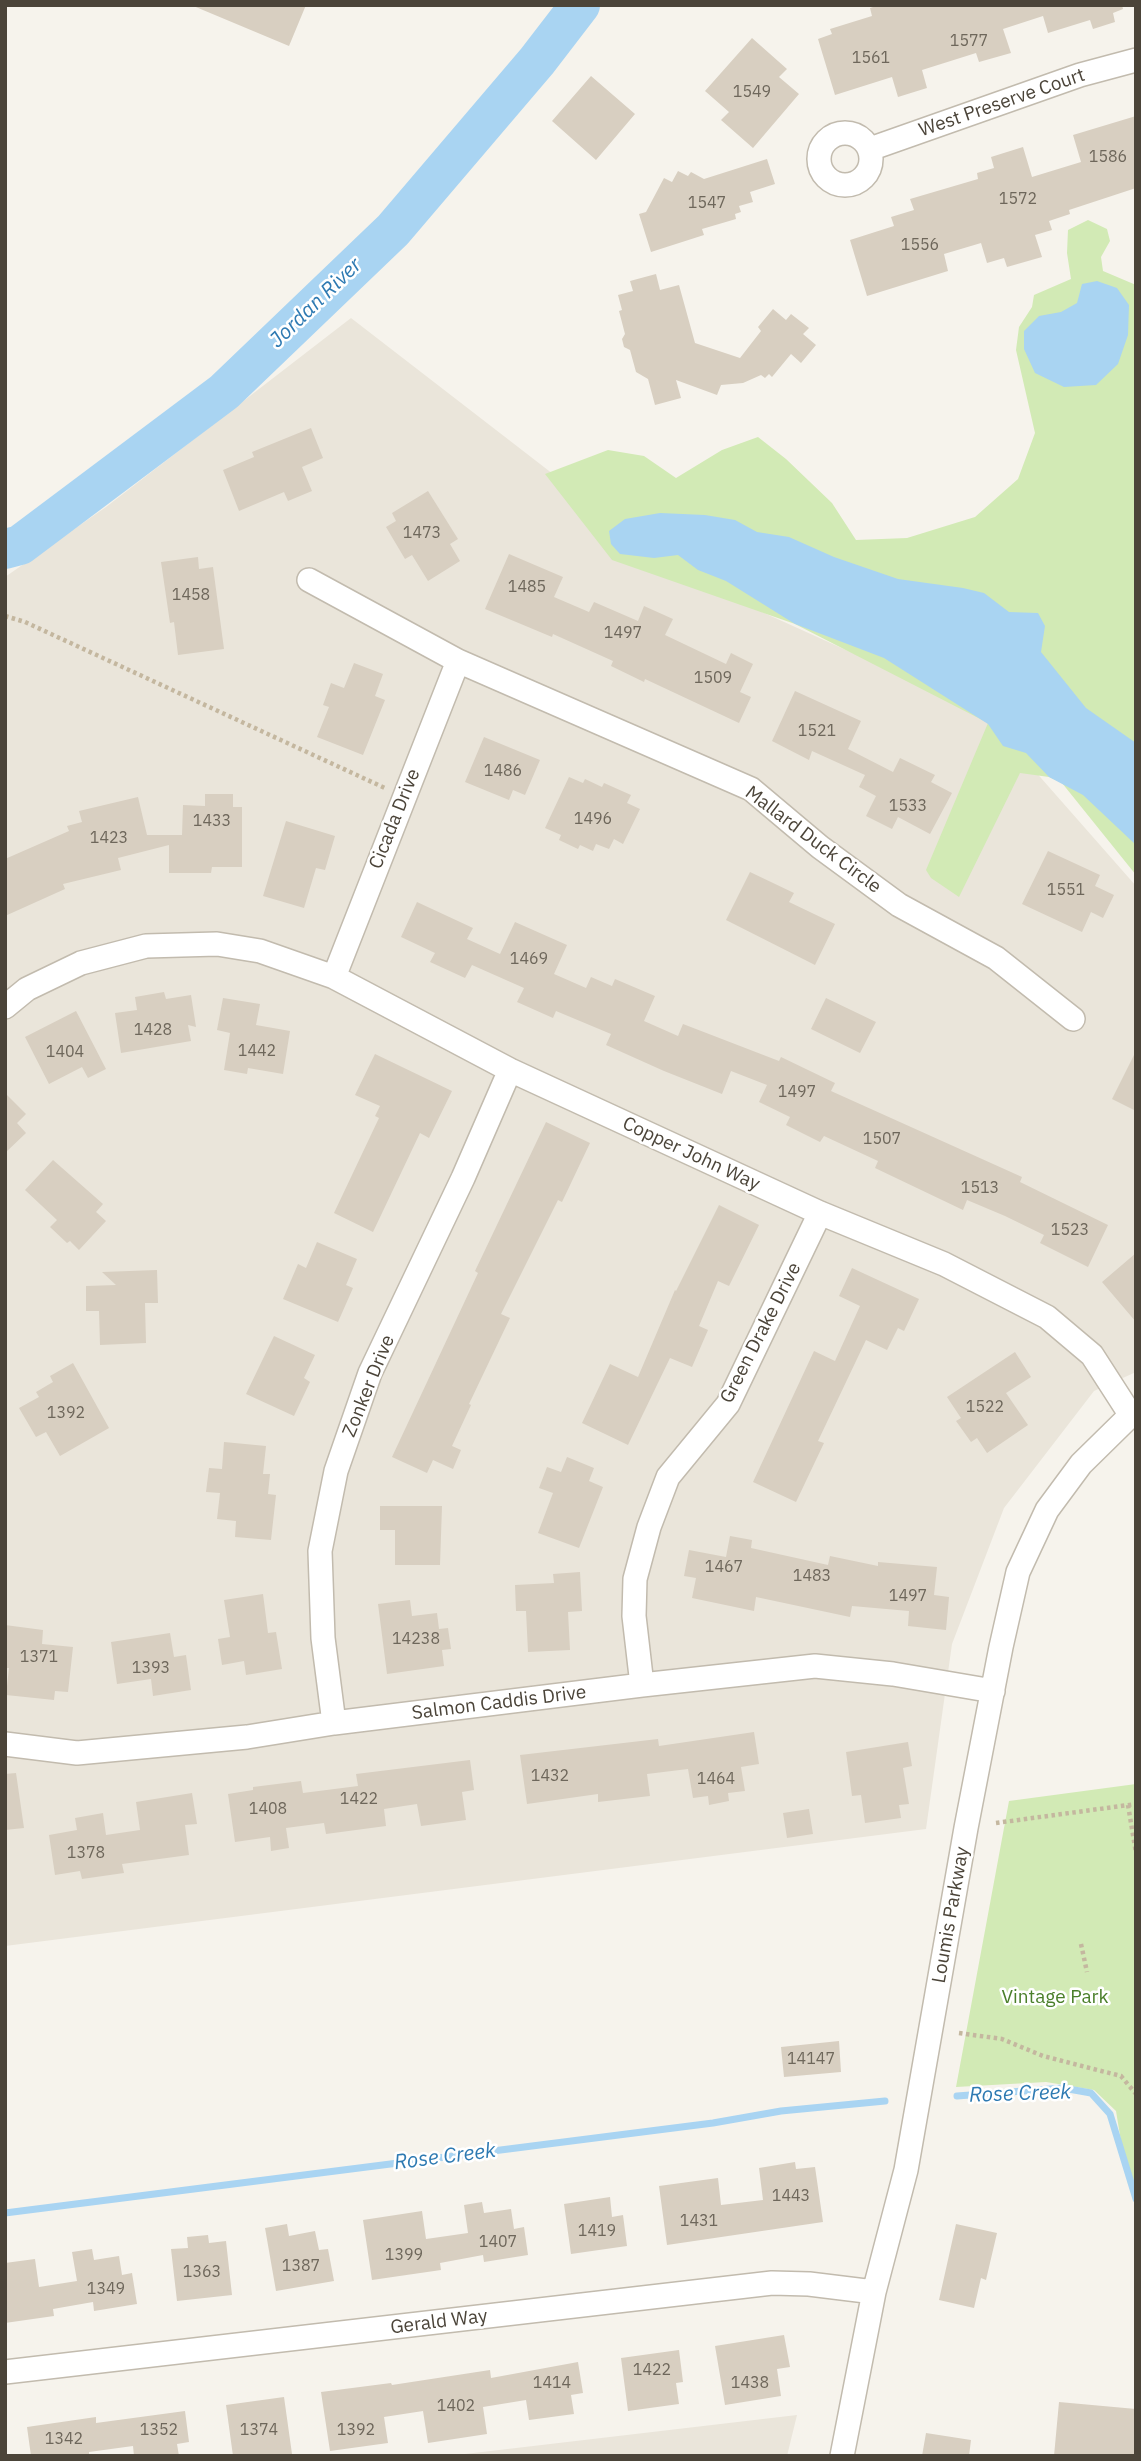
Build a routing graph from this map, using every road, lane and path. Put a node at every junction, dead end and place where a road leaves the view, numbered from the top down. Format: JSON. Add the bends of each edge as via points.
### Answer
{"nodes":[{"id":1,"x":1136,"y":60,"type":"edge"},
{"id":2,"x":870,"y":149,"type":"dead end"},
{"id":3,"x":309,"y":580,"type":"dead end"},
{"id":4,"x":5,"y":616,"type":"edge"},
{"id":5,"x":458,"y":661,"type":"junction"},
{"id":6,"x":390,"y":790,"type":"dead end"},
{"id":7,"x":334,"y":977,"type":"junction"},
{"id":8,"x":5,"y":1007,"type":"edge"},
{"id":9,"x":1073,"y":1018,"type":"dead end"},
{"id":10,"x":510,"y":1070,"type":"junction"},
{"id":11,"x":820,"y":1213,"type":"junction"},
{"id":12,"x":1133,"y":1412,"type":"edge"},
{"id":13,"x":642,"y":1685,"type":"junction"},
{"id":14,"x":993,"y":1690,"type":"junction"},
{"id":15,"x":334,"y":1723,"type":"junction"},
{"id":16,"x":5,"y":1744,"type":"edge"},
{"id":17,"x":1136,"y":1804,"type":"edge"},
{"id":18,"x":1128,"y":1805,"type":"junction"},
{"id":19,"x":996,"y":1823,"type":"dead end"},
{"id":20,"x":1136,"y":1853,"type":"edge"},
{"id":21,"x":1081,"y":1944,"type":"dead end"},
{"id":22,"x":1087,"y":1972,"type":"dead end"},
{"id":23,"x":959,"y":2034,"type":"dead end"},
{"id":24,"x":1136,"y":2094,"type":"edge"},
{"id":25,"x":874,"y":2292,"type":"junction"},
{"id":26,"x":5,"y":2372,"type":"edge"},
{"id":27,"x":842,"y":2456,"type":"edge"}],
"edges":[{"from":1,"to":2,"type":"street","name":"West Preserve Court","via":[[1080,75]]},
{"from":3,"to":5,"type":"street","name":"Mallard Duck Circle"},
{"from":4,"to":6,"type":"path"},
{"from":5,"to":7,"type":"street","name":"Cicada Drive"},
{"from":5,"to":9,"type":"street","name":"Mallard Duck Circle","via":[[751,789],[899,905],[996,958]]},
{"from":7,"to":8,"type":"street","name":"Copper John Way","via":[[260,951],[217,944],[146,946],[80,963],[26,989]]},
{"from":7,"to":10,"type":"street","name":"Copper John Way"},
{"from":10,"to":11,"type":"street","name":"Copper John Way"},
{"from":10,"to":15,"type":"street","name":"Zonker Drive","via":[[370,1373],[336,1471],[320,1551],[323,1637]]},
{"from":11,"to":12,"type":"street","name":"Copper John Way","via":[[944,1264],[1047,1317],[1093,1354]]},
{"from":11,"to":13,"type":"street","name":"Green Drake Drive","via":[[728,1404],[667,1477],[635,1579]]},
{"from":12,"to":14,"type":"street","name":"Loumis Parkway","via":[[1081,1464],[1047,1510],[1018,1572]]},
{"from":13,"to":14,"type":"street","name":"Salmon Caddis Drive","via":[[815,1667]]},
{"from":13,"to":15,"type":"street","name":"Salmon Caddis Drive"},
{"from":14,"to":25,"type":"street","name":"Loumis Parkway","via":[[906,2170]]},
{"from":15,"to":16,"type":"street","name":"Salmon Caddis Drive","via":[[247,1737],[77,1752]]},
{"from":17,"to":18,"type":"path"},
{"from":18,"to":19,"type":"path"},
{"from":18,"to":20,"type":"path"},
{"from":21,"to":22,"type":"path"},
{"from":23,"to":24,"type":"path","via":[[1002,2039],[1043,2056],[1121,2076]]},
{"from":25,"to":26,"type":"street","name":"Gerald Way","via":[[772,2283]]},
{"from":25,"to":27,"type":"street","name":"Loumis Parkway"}]}
